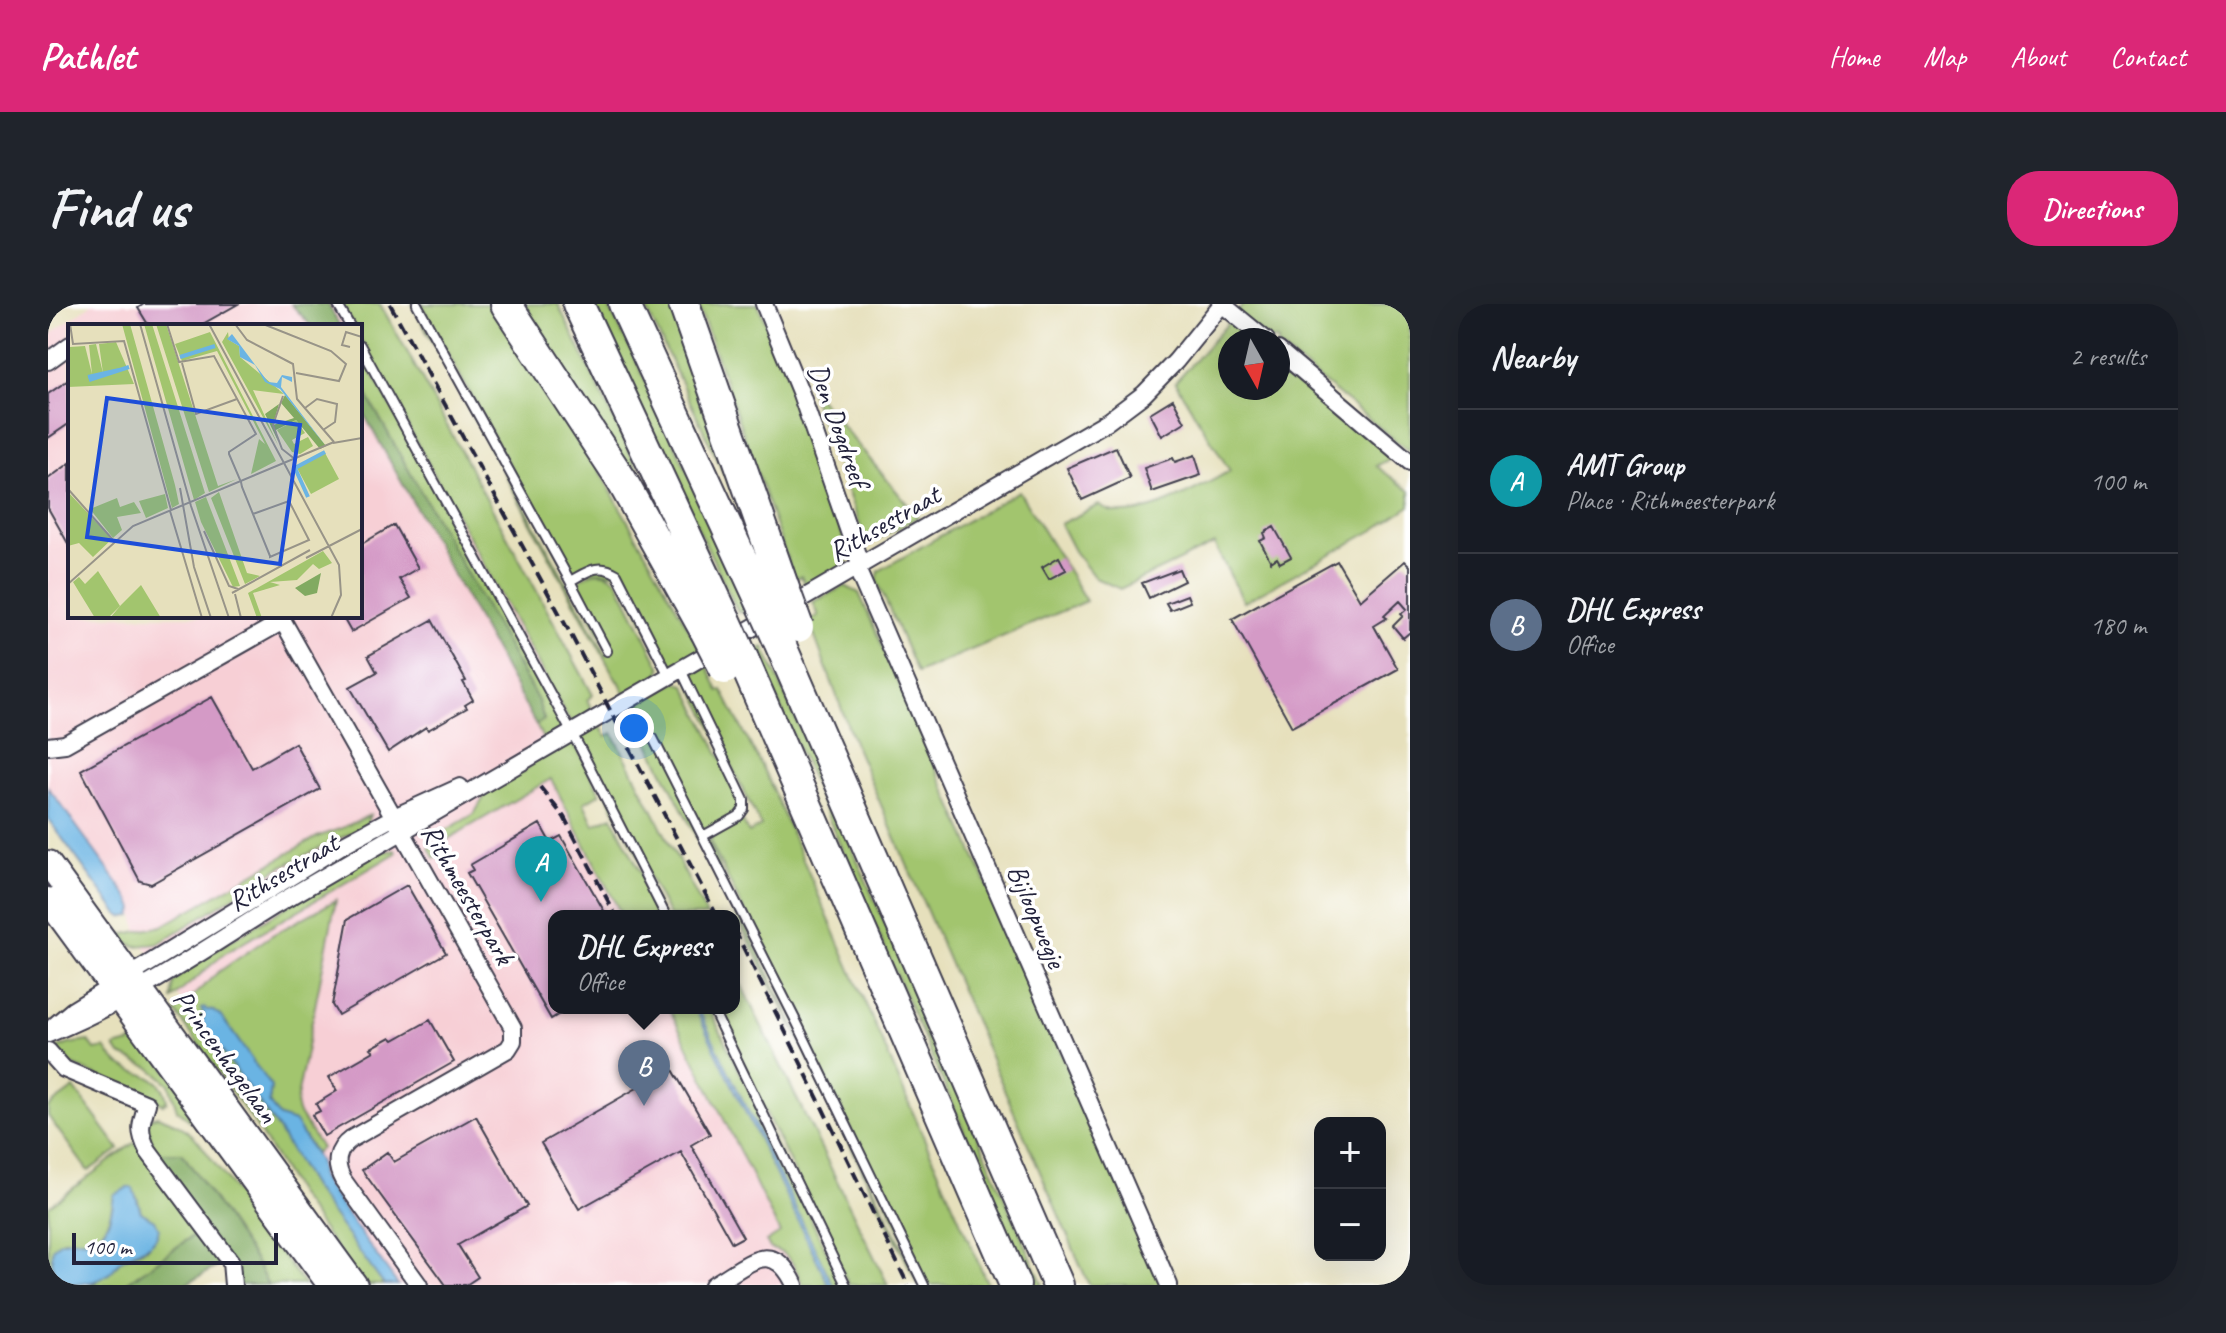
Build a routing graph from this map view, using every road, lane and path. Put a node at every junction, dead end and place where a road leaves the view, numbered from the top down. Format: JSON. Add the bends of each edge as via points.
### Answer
{"nodes":[{"id":1,"x":337,"y":304,"type":"edge"},
{"id":2,"x":417,"y":304,"type":"edge"},
{"id":3,"x":506,"y":304,"type":"edge"},
{"id":4,"x":578,"y":304,"type":"edge"},
{"id":5,"x":624,"y":304,"type":"edge"},
{"id":6,"x":684,"y":304,"type":"edge"},
{"id":7,"x":764,"y":304,"type":"edge"},
{"id":8,"x":1222,"y":304,"type":"edge"},
{"id":9,"x":349,"y":324,"type":"edge"},
{"id":10,"x":1251,"y":328,"type":"edge"},
{"id":11,"x":68,"y":346,"type":"edge"},
{"id":12,"x":362,"y":349,"type":"edge"},
{"id":13,"x":1290,"y":360,"type":"edge"},
{"id":14,"x":48,"y":361,"type":"edge"},
{"id":15,"x":1410,"y":462,"type":"edge"},
{"id":16,"x":859,"y":567,"type":"junction"},
{"id":17,"x":570,"y":581,"type":"junction"},
{"id":18,"x":772,"y":592,"type":"junction"},
{"id":19,"x":282,"y":619,"type":"edge"},
{"id":20,"x":715,"y":624,"type":"junction"},
{"id":21,"x":607,"y":651,"type":"dead end"},
{"id":22,"x":675,"y":672,"type":"junction"},
{"id":23,"x":572,"y":732,"type":"junction"},
{"id":24,"x":653,"y":738,"type":"dead end"},
{"id":25,"x":48,"y":746,"type":"edge"},
{"id":26,"x":398,"y":824,"type":"junction"},
{"id":27,"x":703,"y":836,"type":"junction"},
{"id":28,"x":48,"y":863,"type":"edge"},
{"id":29,"x":48,"y":900,"type":"edge"},
{"id":30,"x":663,"y":910,"type":"edge"},
{"id":31,"x":126,"y":987,"type":"junction"},
{"id":32,"x":715,"y":1014,"type":"edge"},
{"id":33,"x":48,"y":1033,"type":"edge"},
{"id":34,"x":48,"y":1051,"type":"edge"},
{"id":35,"x":233,"y":1285,"type":"edge"},
{"id":36,"x":330,"y":1285,"type":"edge"},
{"id":37,"x":355,"y":1285,"type":"edge"},
{"id":38,"x":419,"y":1285,"type":"edge"},
{"id":39,"x":713,"y":1285,"type":"edge"},
{"id":40,"x":795,"y":1285,"type":"edge"},
{"id":41,"x":846,"y":1285,"type":"edge"},
{"id":42,"x":924,"y":1285,"type":"edge"},
{"id":43,"x":1015,"y":1285,"type":"edge"},
{"id":44,"x":1058,"y":1285,"type":"edge"},
{"id":45,"x":1169,"y":1285,"type":"edge"}],
"edges":[{"from":1,"to":9,"type":"lane"},
{"from":2,"to":17,"type":"lane"},
{"from":3,"to":20,"type":"highway"},
{"from":4,"to":20,"type":"highway"},
{"from":5,"to":18,"type":"highway"},
{"from":6,"to":18,"type":"highway"},
{"from":7,"to":16,"type":"street","name":"Den Dogdreef","via":[[801,394]]},
{"from":8,"to":10,"type":"street","name":"Rithsestraat"},
{"from":8,"to":16,"type":"street","name":"Rithsestraat","via":[[1144,394],[1108,421]]},
{"from":11,"to":14,"type":"street"},
{"from":12,"to":23,"type":"lane"},
{"from":13,"to":15,"type":"street"},
{"from":16,"to":22,"type":"street","name":"Rithsestraat"},
{"from":16,"to":45,"type":"street","name":"Bijloopwegje"},
{"from":17,"to":21,"type":"lane"},
{"from":17,"to":22,"type":"lane","via":[[595,567],[617,574]]},
{"from":18,"to":44,"type":"highway","bridge":true,"via":[[819,734]]},
{"from":19,"to":25,"type":"street","name":"Rithmeesterpark","via":[[65,744]]},
{"from":19,"to":26,"type":"street","name":"Rithmeesterpark"},
{"from":20,"to":43,"type":"highway","bridge":true,"via":[[817,828]]},
{"from":22,"to":23,"type":"street","name":"Rithsestraat"},
{"from":22,"to":27,"type":"lane","via":[[744,800],[739,816]]},
{"from":23,"to":26,"type":"street","name":"Rithsestraat"},
{"from":23,"to":30,"type":"lane"},
{"from":24,"to":27,"type":"lane"},
{"from":26,"to":31,"type":"street","name":"Rithsestraat","via":[[274,906]]},
{"from":26,"to":38,"type":"street","name":"Rithmeesterpark","via":[[514,1032],[508,1049],[341,1147],[338,1169],[343,1180]]},
{"from":27,"to":42,"type":"lane"},
{"from":28,"to":31,"type":"main road","name":"Princenhagelaan"},
{"from":29,"to":31,"type":"main road","name":"Princenhagelaan"},
{"from":31,"to":33,"type":"street","name":"Rithsestraat","via":[[73,1010]]},
{"from":31,"to":36,"type":"main road","name":"Princenhagelaan"},
{"from":31,"to":37,"type":"main road","name":"Princenhagelaan"},
{"from":32,"to":41,"type":"lane"},
{"from":34,"to":35,"type":"street","via":[[64,1069],[147,1104],[140,1130],[148,1151],[231,1262]]},
{"from":39,"to":40,"type":"street","via":[[767,1258],[783,1265]]}]}
